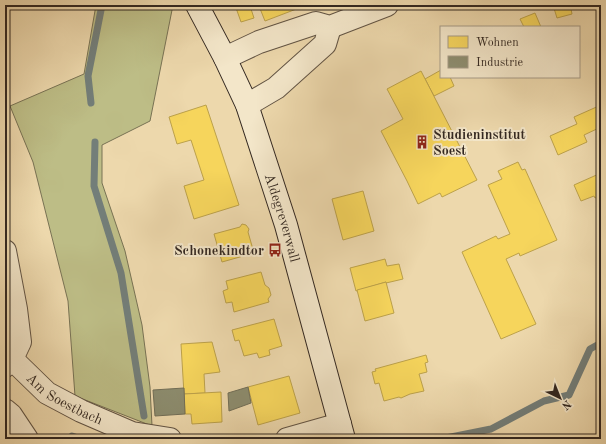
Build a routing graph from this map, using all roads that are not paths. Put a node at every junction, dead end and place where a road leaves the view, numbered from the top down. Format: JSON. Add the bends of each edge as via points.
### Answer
{"nodes":[{"id":1,"x":197,"y":5,"type":"edge"},
{"id":2,"x":387,"y":5,"type":"edge"},
{"id":3,"x":330,"y":27,"type":"junction"},
{"id":4,"x":225,"y":58,"type":"junction"},
{"id":5,"x":246,"y":105,"type":"junction"},
{"id":6,"x":5,"y":251,"type":"edge"},
{"id":7,"x":9,"y":362,"type":"edge"},
{"id":8,"x":5,"y":410,"type":"edge"},
{"id":9,"x":343,"y":433,"type":"edge"},
{"id":10,"x":27,"y":439,"type":"edge"},
{"id":11,"x":170,"y":439,"type":"edge"},
{"id":12,"x":287,"y":439,"type":"edge"}],
"edges":[{"from":1,"to":4,"type":"street","name":"Aldegreverwall"},
{"from":2,"to":3,"type":"street"},
{"from":3,"to":4,"type":"street","via":[[316,24],[259,42]]},
{"from":3,"to":5,"type":"street","via":[[325,44],[276,88]]},
{"from":4,"to":5,"type":"street","name":"Aldegreverwall"},
{"from":5,"to":9,"type":"street","name":"Aldegreverwall","via":[[286,225]]},
{"from":6,"to":7,"type":"street","via":[[20,342]]},
{"from":7,"to":11,"type":"street","name":"Am Soestbach","via":[[47,393],[81,411],[132,433]]},
{"from":8,"to":10,"type":"street"},
{"from":9,"to":12,"type":"street"}]}
